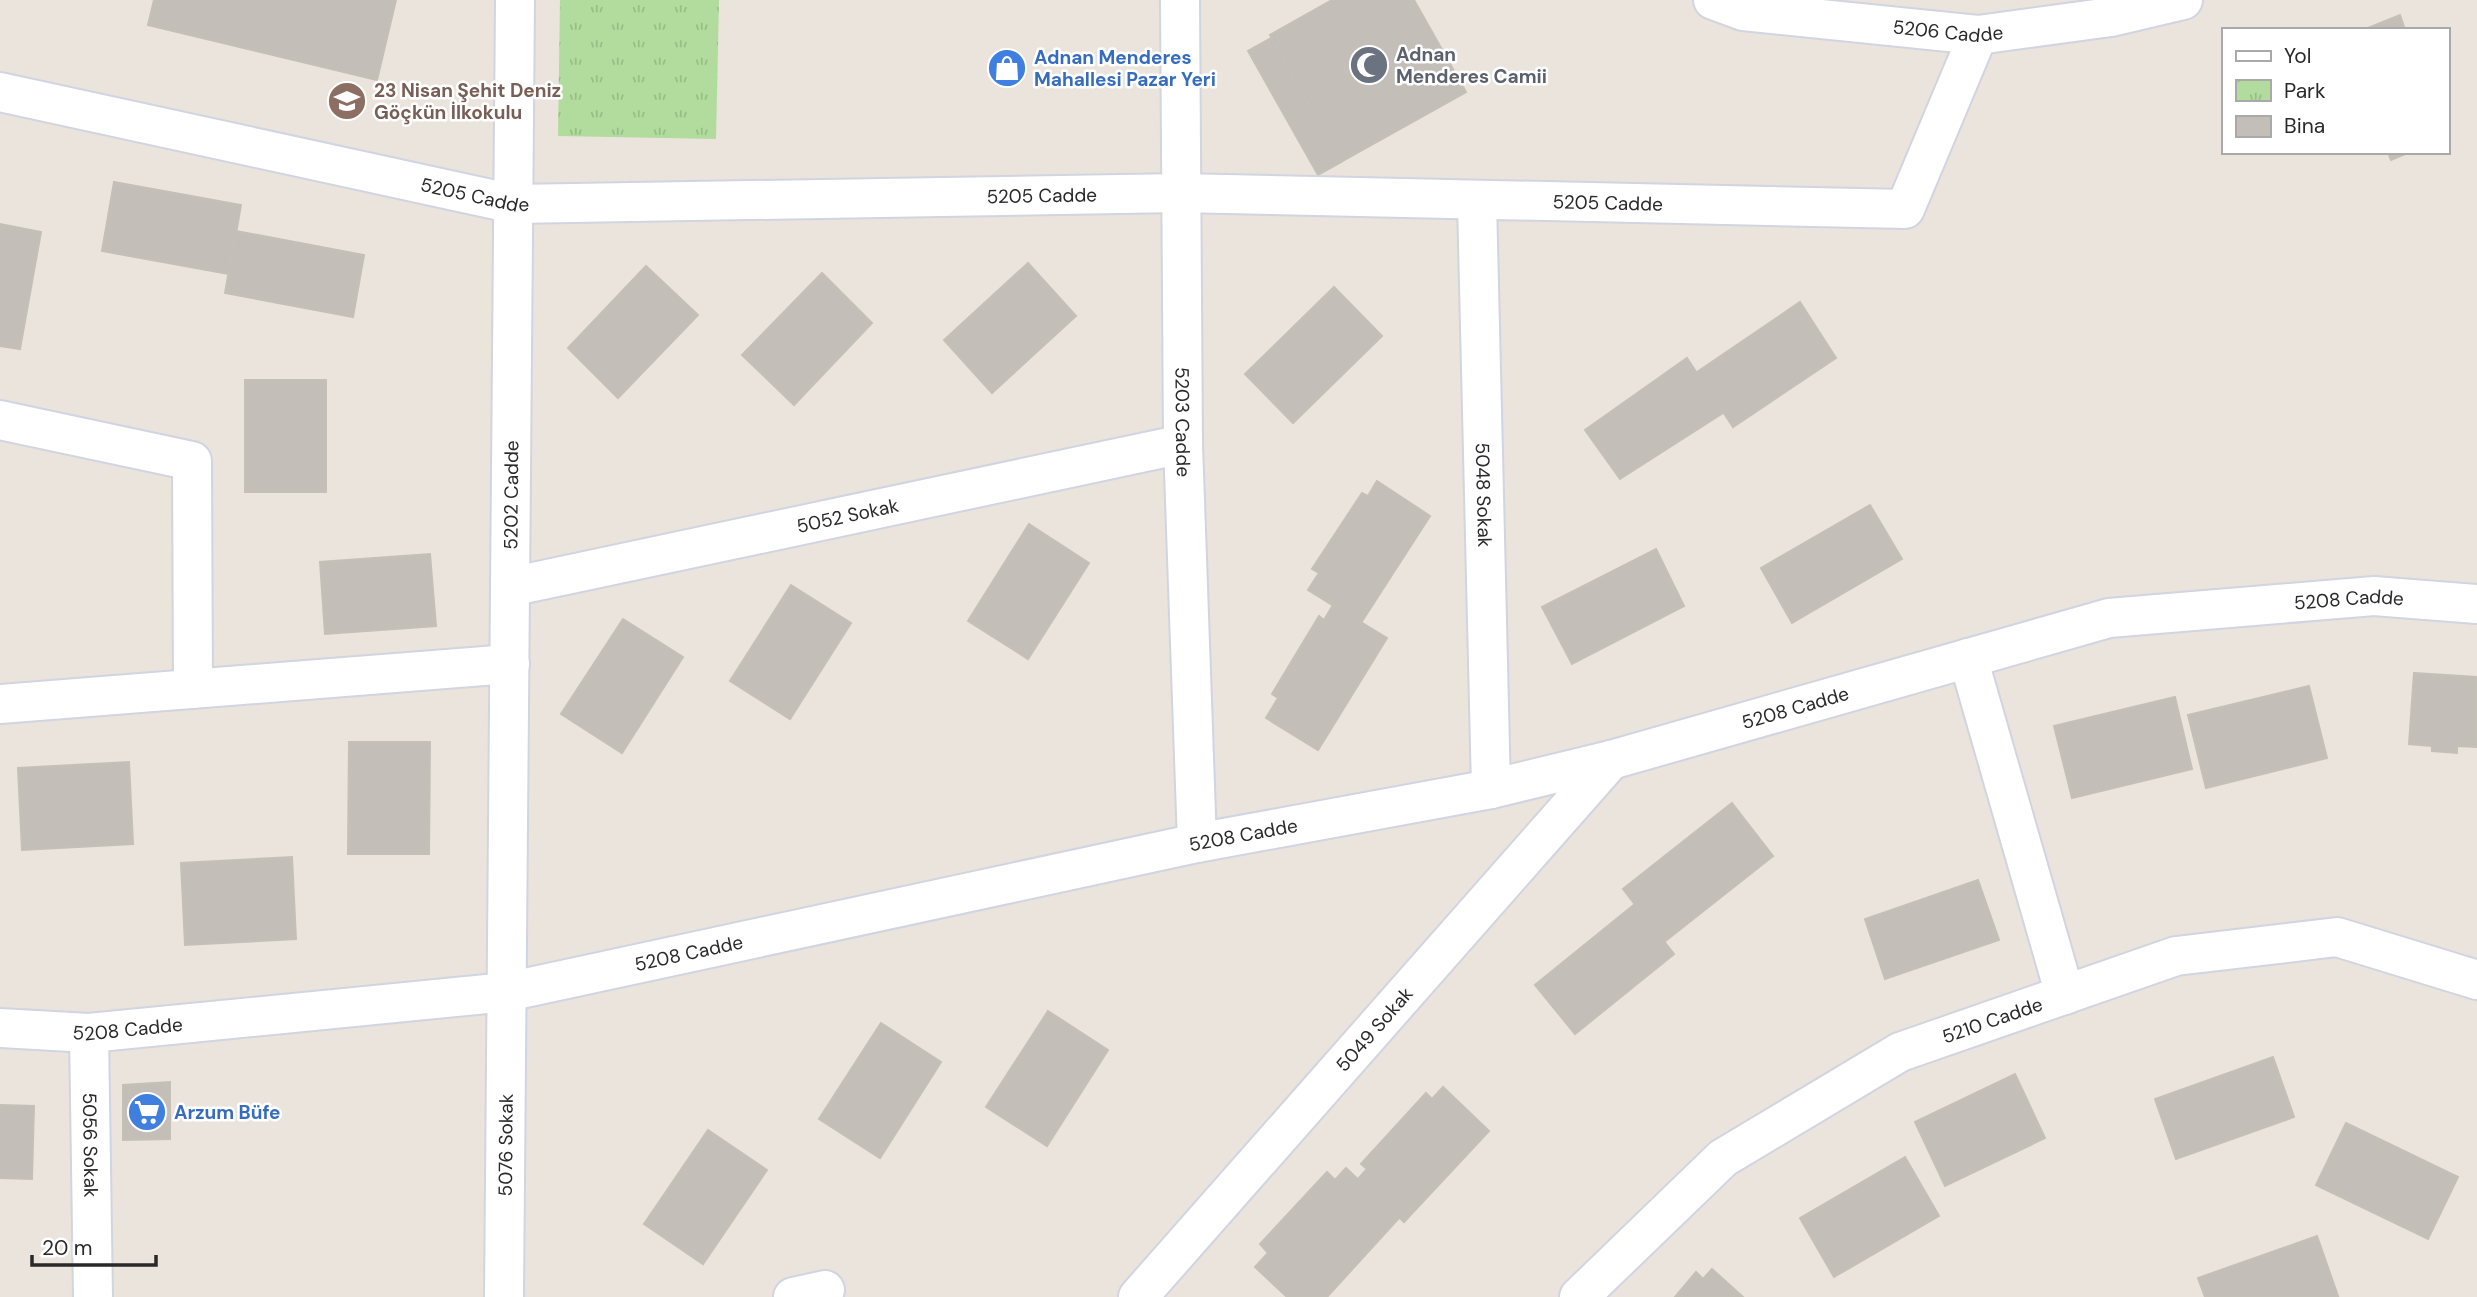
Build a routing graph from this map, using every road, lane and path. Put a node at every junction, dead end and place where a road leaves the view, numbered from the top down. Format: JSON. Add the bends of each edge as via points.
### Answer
{"nodes":[{"id":1,"x":515,"y":0,"type":"edge"},
{"id":2,"x":1180,"y":0,"type":"edge"},
{"id":3,"x":1713,"y":0,"type":"edge"},
{"id":4,"x":2183,"y":0,"type":"edge"},
{"id":5,"x":1979,"y":35,"type":"junction"},
{"id":6,"x":0,"y":92,"type":"edge"},
{"id":7,"x":1180,"y":193,"type":"junction"},
{"id":8,"x":1477,"y":201,"type":"junction"},
{"id":9,"x":514,"y":204,"type":"junction"},
{"id":10,"x":0,"y":421,"type":"edge"},
{"id":11,"x":1183,"y":444,"type":"junction"},
{"id":12,"x":510,"y":587,"type":"junction"},
{"id":13,"x":2477,"y":604,"type":"edge"},
{"id":14,"x":1968,"y":658,"type":"junction"},
{"id":15,"x":510,"y":664,"type":"junction"},
{"id":16,"x":193,"y":689,"type":"junction"},
{"id":17,"x":0,"y":704,"type":"edge"},
{"id":18,"x":1611,"y":760,"type":"junction"},
{"id":19,"x":1491,"y":789,"type":"junction"},
{"id":20,"x":1197,"y":842,"type":"junction"},
{"id":21,"x":2477,"y":980,"type":"edge"},
{"id":22,"x":507,"y":992,"type":"junction"},
{"id":23,"x":2065,"y":995,"type":"junction"},
{"id":24,"x":0,"y":1028,"type":"edge"},
{"id":25,"x":89,"y":1033,"type":"junction"},
{"id":26,"x":1156,"y":1291,"type":"edge"},
{"id":27,"x":93,"y":1297,"type":"edge"},
{"id":28,"x":504,"y":1297,"type":"edge"},
{"id":29,"x":1579,"y":1297,"type":"edge"}],
"edges":[{"from":1,"to":9,"type":"street","name":"5202 Cadde"},
{"from":2,"to":7,"type":"street","name":"5203 Cadde"},
{"from":3,"to":5,"type":"street","name":"5206 Cadde","via":[[1743,11]]},
{"from":4,"to":5,"type":"street","name":"5206 Cadde","via":[[2111,18]]},
{"from":5,"to":8,"type":"street","name":"5205 Cadde","via":[[1905,209]]},
{"from":6,"to":9,"type":"street","name":"5205 Cadde"},
{"from":7,"to":8,"type":"street","name":"5205 Cadde"},
{"from":7,"to":9,"type":"street","name":"5205 Cadde"},
{"from":7,"to":11,"type":"street","name":"5203 Cadde"},
{"from":8,"to":19,"type":"street","name":"5048 Sokak"},
{"from":9,"to":12,"type":"street","name":"5202 Cadde"},
{"from":10,"to":16,"type":"street","via":[[192,461]]},
{"from":11,"to":12,"type":"street","name":"5052 Sokak"},
{"from":11,"to":20,"type":"street","name":"5203 Cadde"},
{"from":12,"to":15,"type":"street","name":"5202 Cadde"},
{"from":13,"to":14,"type":"street","name":"5208 Cadde","via":[[2374,596],[2109,618]]},
{"from":14,"to":18,"type":"street","name":"5208 Cadde"},
{"from":14,"to":23,"type":"street"},
{"from":15,"to":16,"type":"street"},
{"from":15,"to":22,"type":"street","name":"5202 Cadde"},
{"from":16,"to":17,"type":"street"},
{"from":18,"to":19,"type":"street","name":"5208 Cadde"},
{"from":18,"to":26,"type":"street","name":"5049 Sokak"},
{"from":19,"to":20,"type":"street","name":"5208 Cadde"},
{"from":20,"to":22,"type":"street","name":"5208 Cadde"},
{"from":21,"to":23,"type":"street","name":"5210 Cadde","via":[[2337,937],[2176,957]]},
{"from":22,"to":25,"type":"street","name":"5208 Cadde"},
{"from":22,"to":28,"type":"street","name":"5076 Sokak"},
{"from":23,"to":29,"type":"street","name":"5210 Cadde","via":[[1900,1052],[1723,1158]]},
{"from":24,"to":25,"type":"street","name":"5208 Cadde"},
{"from":25,"to":27,"type":"street","name":"5056 Sokak"}]}
